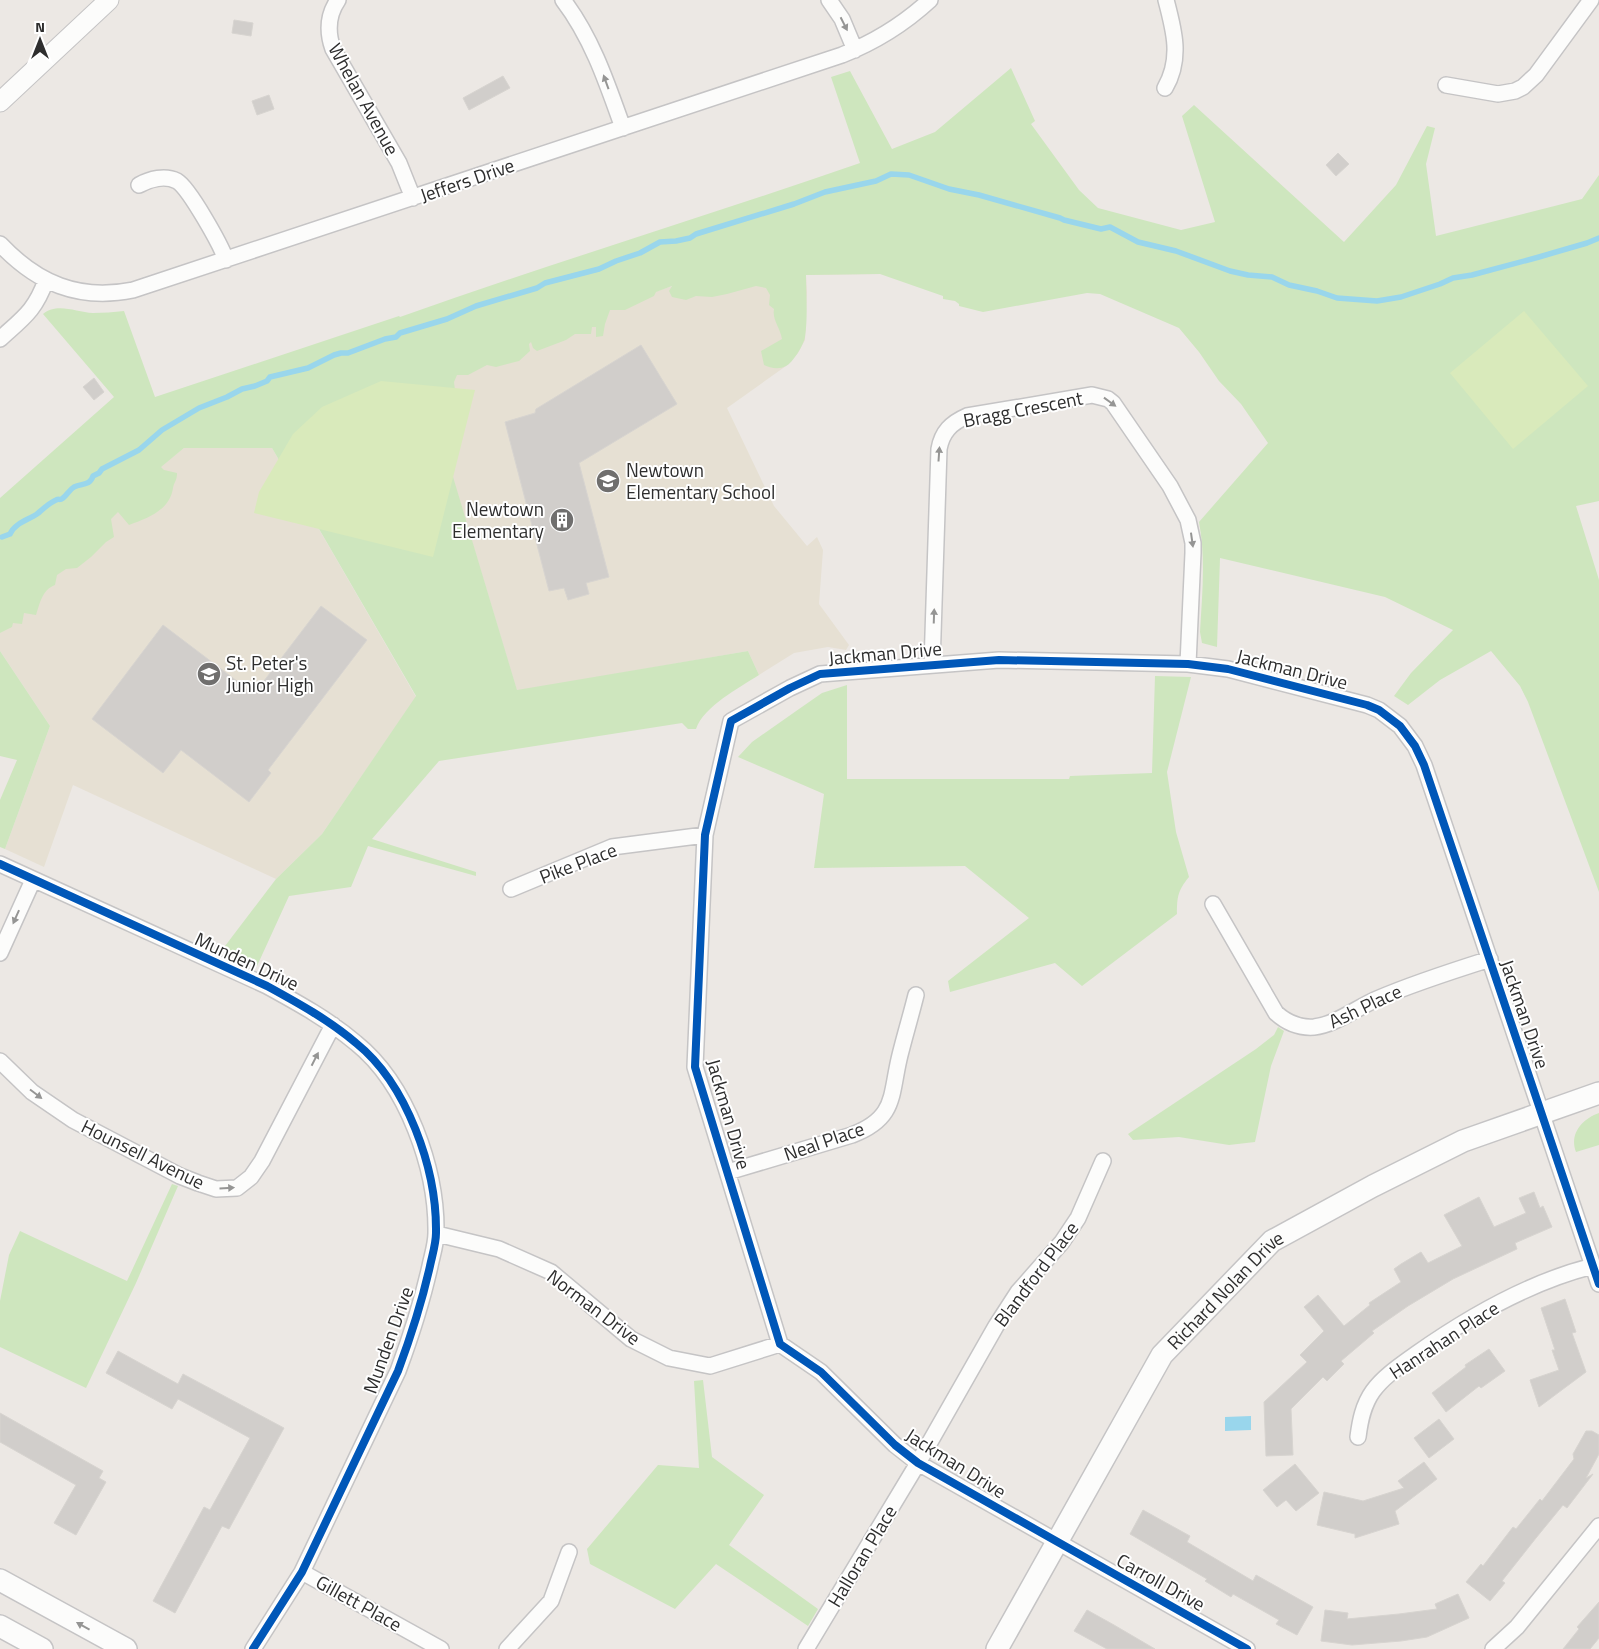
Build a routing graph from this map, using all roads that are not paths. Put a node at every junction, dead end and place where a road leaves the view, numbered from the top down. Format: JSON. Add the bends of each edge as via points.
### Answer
{"nodes":[{"id":1,"x":110,"y":0,"type":"edge"},
{"id":2,"x":338,"y":0,"type":"edge"},
{"id":3,"x":563,"y":0,"type":"edge"},
{"id":4,"x":829,"y":0,"type":"edge"},
{"id":5,"x":930,"y":0,"type":"edge"},
{"id":6,"x":1166,"y":0,"type":"edge"},
{"id":7,"x":1591,"y":0,"type":"edge"},
{"id":8,"x":855,"y":50,"type":"junction"},
{"id":9,"x":1446,"y":85,"type":"dead end"},
{"id":10,"x":1165,"y":88,"type":"dead end"},
{"id":11,"x":0,"y":102,"type":"edge"},
{"id":12,"x":623,"y":128,"type":"junction"},
{"id":13,"x":139,"y":185,"type":"dead end"},
{"id":14,"x":414,"y":198,"type":"junction"},
{"id":15,"x":0,"y":244,"type":"edge"},
{"id":16,"x":226,"y":260,"type":"junction"},
{"id":17,"x":46,"y":280,"type":"junction"},
{"id":18,"x":0,"y":339,"type":"edge"},
{"id":19,"x":1188,"y":664,"type":"junction"},
{"id":20,"x":932,"y":665,"type":"junction"},
{"id":21,"x":705,"y":835,"type":"junction"},
{"id":22,"x":0,"y":864,"type":"edge"},
{"id":23,"x":33,"y":880,"type":"junction"},
{"id":24,"x":512,"y":888,"type":"dead end"},
{"id":25,"x":1213,"y":904,"type":"dead end"},
{"id":26,"x":0,"y":953,"type":"edge"},
{"id":27,"x":1490,"y":959,"type":"junction"},
{"id":28,"x":916,"y":995,"type":"dead end"},
{"id":29,"x":333,"y":1025,"type":"junction"},
{"id":30,"x":0,"y":1061,"type":"edge"},
{"id":31,"x":1599,"y":1093,"type":"edge"},
{"id":32,"x":1542,"y":1113,"type":"junction"},
{"id":33,"x":1103,"y":1162,"type":"dead end"},
{"id":34,"x":728,"y":1172,"type":"junction"},
{"id":35,"x":437,"y":1234,"type":"junction"},
{"id":36,"x":1593,"y":1266,"type":"junction"},
{"id":37,"x":1599,"y":1284,"type":"edge"},
{"id":38,"x":780,"y":1344,"type":"junction"},
{"id":39,"x":1358,"y":1437,"type":"dead end"},
{"id":40,"x":918,"y":1463,"type":"junction"},
{"id":41,"x":1599,"y":1526,"type":"edge"},
{"id":42,"x":1058,"y":1542,"type":"junction"},
{"id":43,"x":570,"y":1552,"type":"dead end"},
{"id":44,"x":302,"y":1572,"type":"junction"},
{"id":45,"x":0,"y":1580,"type":"edge"},
{"id":46,"x":0,"y":1626,"type":"edge"},
{"id":47,"x":42,"y":1649,"type":"edge"},
{"id":48,"x":126,"y":1649,"type":"edge"},
{"id":49,"x":253,"y":1649,"type":"edge"},
{"id":50,"x":442,"y":1649,"type":"edge"},
{"id":51,"x":508,"y":1649,"type":"edge"},
{"id":52,"x":806,"y":1649,"type":"edge"},
{"id":53,"x":997,"y":1649,"type":"edge"},
{"id":54,"x":1247,"y":1649,"type":"edge"},
{"id":55,"x":1493,"y":1649,"type":"edge"}],
"edges":[{"from":1,"to":11,"type":"street"},
{"from":2,"to":14,"type":"street","name":"Whelan Avenue","via":[[333,7],[328,32],[333,50],[399,163]]},
{"from":12,"to":3,"type":"street","one_way":true,"via":[[595,54]]},
{"from":4,"to":8,"type":"street","one_way":true,"via":[[842,19]]},
{"from":5,"to":8,"type":"street","name":"Jeffers Drive","via":[[894,29]]},
{"from":6,"to":10,"type":"street","via":[[1176,44],[1173,71]]},
{"from":7,"to":9,"type":"street","via":[[1536,75],[1523,87],[1498,94]]},
{"from":8,"to":12,"type":"street","name":"Jeffers Drive"},
{"from":12,"to":14,"type":"street","name":"Jeffers Drive"},
{"from":13,"to":16,"type":"street","via":[[153,179],[170,179],[183,186],[217,239]]},
{"from":14,"to":16,"type":"street","name":"Jeffers Drive"},
{"from":15,"to":17,"type":"street","name":"Jeffers Drive","via":[[23,266]]},
{"from":16,"to":17,"type":"street","name":"Jeffers Drive","via":[[121,293],[80,292]]},
{"from":17,"to":18,"type":"street","via":[[30,311]]},
{"from":19,"to":20,"type":"street","name":"Jackman Drive","via":[[999,660]]},
{"from":20,"to":19,"type":"street","name":"Bragg Crescent","one_way":true,"via":[[939,449],[944,433],[949,426],[967,416],[1092,395],[1108,399],[1119,410],[1170,486],[1188,520],[1193,543]]},
{"from":19,"to":27,"type":"street","name":"Jackman Drive","via":[[1228,670],[1355,700],[1379,710],[1400,726],[1424,765]]},
{"from":20,"to":21,"type":"street","name":"Jackman Drive","via":[[820,674],[731,721]]},
{"from":21,"to":24,"type":"street","name":"Pike Place","via":[[612,847]]},
{"from":21,"to":34,"type":"street","name":"Jackman Drive","via":[[695,1068]]},
{"from":22,"to":23,"type":"street","name":"Munden Drive"},
{"from":23,"to":26,"type":"street","one_way":true},
{"from":23,"to":29,"type":"street","name":"Munden Drive","via":[[267,986]]},
{"from":25,"to":27,"type":"street","name":"Ash Place","via":[[1276,1013],[1304,1027],[1324,1025],[1392,992]]},
{"from":27,"to":32,"type":"street","name":"Jackman Drive"},
{"from":28,"to":34,"type":"street","name":"Neal Place","via":[[894,1092],[879,1120],[852,1135]]},
{"from":30,"to":29,"type":"street","name":"Hounsell Avenue","one_way":true,"via":[[32,1092],[73,1120],[180,1176],[216,1189],[236,1188],[262,1162]]},
{"from":29,"to":35,"type":"street","name":"Munden Drive","via":[[358,1043],[376,1062],[412,1120],[433,1185]]},
{"from":31,"to":32,"type":"main road","name":"Richard Nolan Drive"},
{"from":32,"to":36,"type":"street"},
{"from":32,"to":42,"type":"main road","name":"Richard Nolan Drive","via":[[1463,1141],[1272,1241],[1162,1355]]},
{"from":33,"to":40,"type":"street","name":"Blandford Place","via":[[1074,1225],[1007,1307]]},
{"from":34,"to":38,"type":"street","name":"Jackman Drive"},
{"from":35,"to":38,"type":"street","name":"Norman Drive","via":[[500,1249],[551,1272],[631,1339],[669,1358],[710,1366]]},
{"from":35,"to":44,"type":"street","name":"Munden Drive","via":[[422,1303],[398,1371]]},
{"from":36,"to":37,"type":"street"},
{"from":36,"to":39,"type":"street","name":"Hanrahan Place","via":[[1548,1280],[1495,1305],[1406,1361],[1373,1391],[1361,1416]]},
{"from":38,"to":40,"type":"street","name":"Jackman Drive","via":[[821,1372],[895,1445]]},
{"from":40,"to":42,"type":"street","name":"Jackman Drive"},
{"from":40,"to":52,"type":"street","name":"Halloran Place"},
{"from":41,"to":55,"type":"street","via":[[1518,1627]]},
{"from":42,"to":53,"type":"main road","name":"Richard Nolan Drive"},
{"from":42,"to":54,"type":"street","name":"Carroll Drive"},
{"from":43,"to":51,"type":"street","via":[[551,1601]]},
{"from":44,"to":49,"type":"street","name":"Munden Drive"},
{"from":44,"to":50,"type":"street","name":"Gillett Place"},
{"from":48,"to":45,"type":"main road","one_way":true},
{"from":46,"to":47,"type":"main road"}]}
